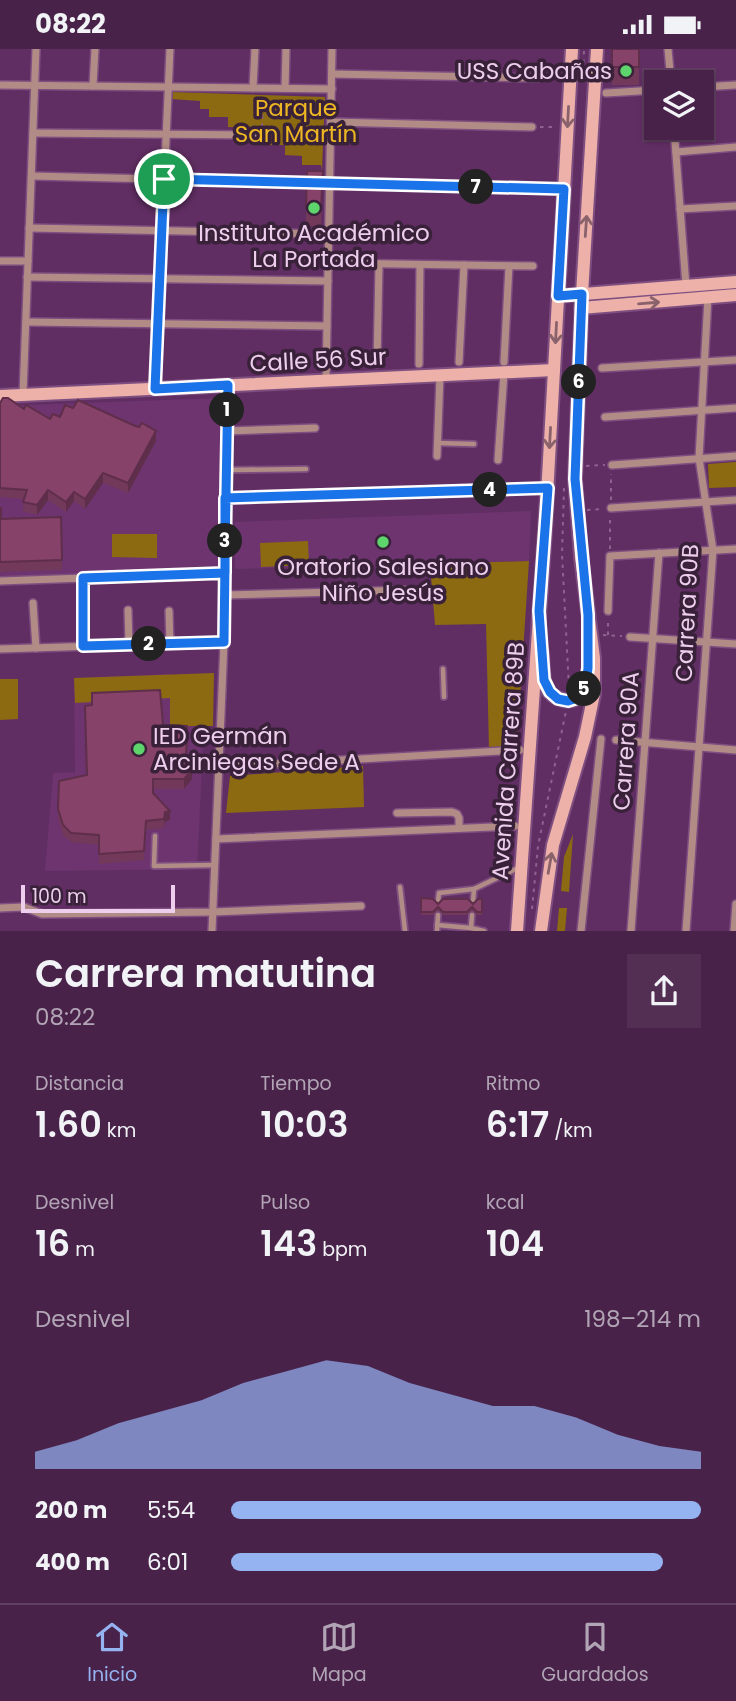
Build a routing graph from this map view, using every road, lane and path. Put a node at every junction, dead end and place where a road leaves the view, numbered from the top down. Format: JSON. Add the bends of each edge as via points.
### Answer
{"nodes":[{"id":1,"x":36,"y":49,"type":"edge"},
{"id":2,"x":95,"y":49,"type":"edge"},
{"id":3,"x":170,"y":49,"type":"edge"},
{"id":4,"x":255,"y":49,"type":"edge"},
{"id":5,"x":286,"y":49,"type":"edge"},
{"id":6,"x":332,"y":49,"type":"edge"},
{"id":7,"x":572,"y":49,"type":"edge"},
{"id":8,"x":597,"y":49,"type":"edge"},
{"id":9,"x":668,"y":49,"type":"edge"},
{"id":10,"x":670,"y":70,"type":"edge"},
{"id":11,"x":332,"y":74,"type":"junction"},
{"id":12,"x":538,"y":78,"type":"joint"},
{"id":13,"x":564,"y":78,"type":"dead end"},
{"id":14,"x":0,"y":85,"type":"edge"},
{"id":15,"x":35,"y":85,"type":"junction"},
{"id":16,"x":736,"y":85,"type":"edge"},
{"id":17,"x":93,"y":86,"type":"junction"},
{"id":18,"x":714,"y":86,"type":"edge"},
{"id":19,"x":167,"y":87,"type":"junction"},
{"id":20,"x":253,"y":88,"type":"junction"},
{"id":21,"x":263,"y":88,"type":"junction"},
{"id":22,"x":285,"y":88,"type":"junction"},
{"id":23,"x":332,"y":89,"type":"junction"},
{"id":24,"x":644,"y":91,"type":"edge"},
{"id":25,"x":606,"y":93,"type":"dead end"},
{"id":26,"x":332,"y":122,"type":"junction"},
{"id":27,"x":532,"y":127,"type":"joint"},
{"id":28,"x":560,"y":127,"type":"dead end"},
{"id":29,"x":33,"y":133,"type":"junction"},
{"id":30,"x":165,"y":134,"type":"junction"},
{"id":31,"x":261,"y":135,"type":"joint"},
{"id":32,"x":675,"y":140,"type":"edge"},
{"id":33,"x":736,"y":147,"type":"edge"},
{"id":34,"x":676,"y":152,"type":"junction"},
{"id":35,"x":32,"y":176,"type":"junction"},
{"id":36,"x":164,"y":179,"type":"junction"},
{"id":37,"x":331,"y":183,"type":"junction"},
{"id":38,"x":564,"y":189,"type":"junction"},
{"id":39,"x":736,"y":206,"type":"edge"},
{"id":40,"x":680,"y":209,"type":"junction"},
{"id":41,"x":29,"y":227,"type":"junction"},
{"id":42,"x":161,"y":230,"type":"junction"},
{"id":43,"x":330,"y":234,"type":"junction"},
{"id":44,"x":0,"y":261,"type":"edge"},
{"id":45,"x":28,"y":261,"type":"junction"},
{"id":46,"x":329,"y":263,"type":"junction"},
{"id":47,"x":379,"y":264,"type":"junction"},
{"id":48,"x":420,"y":265,"type":"junction"},
{"id":49,"x":464,"y":265,"type":"junction"},
{"id":50,"x":509,"y":266,"type":"junction"},
{"id":51,"x":533,"y":266,"type":"dead end"},
{"id":52,"x":27,"y":277,"type":"junction"},
{"id":53,"x":160,"y":279,"type":"junction"},
{"id":54,"x":328,"y":281,"type":"junction"},
{"id":55,"x":736,"y":282,"type":"edge"},
{"id":56,"x":686,"y":286,"type":"junction"},
{"id":57,"x":582,"y":294,"type":"junction"},
{"id":58,"x":558,"y":296,"type":"junction"},
{"id":59,"x":736,"y":296,"type":"edge"},
{"id":60,"x":708,"y":298,"type":"junction"},
{"id":61,"x":581,"y":308,"type":"junction"},
{"id":62,"x":26,"y":322,"type":"junction"},
{"id":63,"x":158,"y":324,"type":"junction"},
{"id":64,"x":327,"y":326,"type":"junction"},
{"id":65,"x":736,"y":360,"type":"edge"},
{"id":66,"x":459,"y":362,"type":"dead end"},
{"id":67,"x":704,"y":362,"type":"junction"},
{"id":68,"x":419,"y":363,"type":"dead end"},
{"id":69,"x":377,"y":364,"type":"dead end"},
{"id":70,"x":504,"y":367,"type":"junction"},
{"id":71,"x":602,"y":368,"type":"dead end"},
{"id":72,"x":554,"y":370,"type":"junction"},
{"id":73,"x":440,"y":376,"type":"junction"},
{"id":74,"x":326,"y":381,"type":"junction"},
{"id":75,"x":228,"y":385,"type":"junction"},
{"id":76,"x":155,"y":389,"type":"junction"},
{"id":77,"x":23,"y":395,"type":"junction"},
{"id":78,"x":0,"y":396,"type":"edge"},
{"id":79,"x":736,"y":408,"type":"edge"},
{"id":80,"x":702,"y":411,"type":"junction"},
{"id":81,"x":605,"y":417,"type":"dead end"},
{"id":82,"x":315,"y":428,"type":"dead end"},
{"id":83,"x":227,"y":431,"type":"junction"},
{"id":84,"x":437,"y":443,"type":"junction"},
{"id":85,"x":474,"y":444,"type":"dead end"},
{"id":86,"x":437,"y":456,"type":"dead end"},
{"id":87,"x":736,"y":456,"type":"edge"},
{"id":88,"x":699,"y":458,"type":"junction"},
{"id":89,"x":498,"y":460,"type":"dead end"},
{"id":90,"x":612,"y":464,"type":"joint"},
{"id":91,"x":586,"y":466,"type":"dead end"},
{"id":92,"x":306,"y":469,"type":"dead end"},
{"id":93,"x":226,"y":470,"type":"junction"},
{"id":94,"x":564,"y":480,"type":"dead end"},
{"id":95,"x":548,"y":488,"type":"junction"},
{"id":96,"x":225,"y":498,"type":"junction"},
{"id":97,"x":736,"y":500,"type":"edge"},
{"id":98,"x":706,"y":502,"type":"junction"},
{"id":99,"x":611,"y":508,"type":"joint"},
{"id":100,"x":587,"y":510,"type":"dead end"},
{"id":101,"x":736,"y":549,"type":"edge"},
{"id":102,"x":713,"y":550,"type":"junction"},
{"id":103,"x":659,"y":553,"type":"junction"},
{"id":104,"x":225,"y":573,"type":"junction"},
{"id":105,"x":83,"y":578,"type":"junction"},
{"id":106,"x":0,"y":581,"type":"edge"},
{"id":107,"x":410,"y":590,"type":"dead end"},
{"id":108,"x":225,"y":595,"type":"junction"},
{"id":109,"x":33,"y":603,"type":"dead end"},
{"id":110,"x":128,"y":610,"type":"dead end"},
{"id":111,"x":169,"y":611,"type":"dead end"},
{"id":112,"x":539,"y":611,"type":"junction"},
{"id":113,"x":608,"y":611,"type":"joint"},
{"id":114,"x":588,"y":615,"type":"junction"},
{"id":115,"x":602,"y":635,"type":"dead end"},
{"id":116,"x":608,"y":635,"type":"junction"},
{"id":117,"x":630,"y":636,"type":"joint"},
{"id":118,"x":653,"y":638,"type":"junction"},
{"id":119,"x":224,"y":642,"type":"junction"},
{"id":120,"x":706,"y":642,"type":"junction"},
{"id":121,"x":170,"y":644,"type":"junction"},
{"id":122,"x":736,"y":644,"type":"edge"},
{"id":123,"x":129,"y":645,"type":"junction"},
{"id":124,"x":83,"y":646,"type":"junction"},
{"id":125,"x":36,"y":648,"type":"junction"},
{"id":126,"x":0,"y":649,"type":"edge"},
{"id":127,"x":443,"y":669,"type":"dead end"},
{"id":128,"x":444,"y":697,"type":"dead end"},
{"id":129,"x":568,"y":701,"type":"junction"},
{"id":130,"x":601,"y":739,"type":"dead end"},
{"id":131,"x":616,"y":740,"type":"dead end"},
{"id":132,"x":645,"y":742,"type":"junction"},
{"id":133,"x":699,"y":747,"type":"junction"},
{"id":134,"x":520,"y":750,"type":"dead end"},
{"id":135,"x":736,"y":750,"type":"edge"},
{"id":136,"x":219,"y":767,"type":"junction"},
{"id":137,"x":397,"y":813,"type":"dead end"},
{"id":138,"x":515,"y":826,"type":"dead end"},
{"id":139,"x":459,"y":828,"type":"junction"},
{"id":140,"x":155,"y":836,"type":"dead end"},
{"id":141,"x":216,"y":839,"type":"junction"},
{"id":142,"x":215,"y":865,"type":"junction"},
{"id":143,"x":522,"y":865,"type":"junction"},
{"id":144,"x":400,"y":887,"type":"dead end"},
{"id":145,"x":474,"y":889,"type":"junction"},
{"id":146,"x":438,"y":902,"type":"edge"},
{"id":147,"x":473,"y":902,"type":"edge"},
{"id":148,"x":736,"y":904,"type":"edge"},
{"id":149,"x":361,"y":906,"type":"dead end"},
{"id":150,"x":0,"y":908,"type":"edge"},
{"id":151,"x":213,"y":912,"type":"junction"},
{"id":152,"x":438,"y":915,"type":"dead end"},
{"id":153,"x":472,"y":915,"type":"dead end"},
{"id":154,"x":531,"y":919,"type":"dead end"},
{"id":155,"x":437,"y":928,"type":"edge"},
{"id":156,"x":471,"y":928,"type":"junction"},
{"id":157,"x":212,"y":931,"type":"edge"},
{"id":158,"x":405,"y":931,"type":"edge"},
{"id":159,"x":484,"y":931,"type":"edge"},
{"id":160,"x":517,"y":931,"type":"edge"},
{"id":161,"x":541,"y":931,"type":"edge"},
{"id":162,"x":581,"y":931,"type":"edge"},
{"id":163,"x":631,"y":931,"type":"edge"},
{"id":164,"x":686,"y":931,"type":"edge"},
{"id":165,"x":734,"y":931,"type":"edge"}],
"edges":[{"from":1,"to":15,"type":"street"},
{"from":2,"to":17,"type":"street"},
{"from":3,"to":19,"type":"street"},
{"from":4,"to":20,"type":"street"},
{"from":5,"to":22,"type":"street"},
{"from":6,"to":11,"type":"street"},
{"from":7,"to":38,"type":"main road","name":"Avenida Carrera 89B","one_way":true},
{"from":57,"to":8,"type":"main road","name":"Avenida Carrera 89B","one_way":true},
{"from":9,"to":10,"type":"street"},
{"from":11,"to":12,"type":"street"},
{"from":11,"to":23,"type":"street"},
{"from":12,"to":13,"type":"path"},
{"from":14,"to":15,"type":"street"},
{"from":15,"to":17,"type":"street"},
{"from":15,"to":29,"type":"street"},
{"from":16,"to":18,"type":"street"},
{"from":17,"to":19,"type":"street"},
{"from":19,"to":20,"type":"street"},
{"from":19,"to":30,"type":"street"},
{"from":20,"to":21,"type":"street"},
{"from":21,"to":22,"type":"street"},
{"from":21,"to":31,"type":"path"},
{"from":22,"to":23,"type":"street"},
{"from":23,"to":26,"type":"street"},
{"from":24,"to":25,"type":"street"},
{"from":26,"to":27,"type":"street"},
{"from":26,"to":37,"type":"street"},
{"from":27,"to":28,"type":"path"},
{"from":29,"to":30,"type":"street"},
{"from":29,"to":35,"type":"street"},
{"from":30,"to":31,"type":"street"},
{"from":30,"to":36,"type":"street"},
{"from":32,"to":34,"type":"street"},
{"from":33,"to":34,"type":"street"},
{"from":34,"to":40,"type":"street"},
{"from":35,"to":36,"type":"street"},
{"from":35,"to":41,"type":"street"},
{"from":36,"to":37,"type":"street"},
{"from":36,"to":42,"type":"street"},
{"from":37,"to":38,"type":"street"},
{"from":37,"to":43,"type":"street"},
{"from":38,"to":58,"type":"main road","name":"Avenida Carrera 89B"},
{"from":39,"to":40,"type":"street"},
{"from":40,"to":56,"type":"street"},
{"from":41,"to":42,"type":"street"},
{"from":41,"to":45,"type":"street"},
{"from":42,"to":43,"type":"street"},
{"from":42,"to":53,"type":"street"},
{"from":43,"to":46,"type":"street"},
{"from":44,"to":45,"type":"street"},
{"from":45,"to":52,"type":"street"},
{"from":46,"to":47,"type":"street"},
{"from":46,"to":54,"type":"street"},
{"from":47,"to":48,"type":"street"},
{"from":47,"to":69,"type":"street"},
{"from":48,"to":49,"type":"street"},
{"from":48,"to":68,"type":"street"},
{"from":49,"to":50,"type":"street"},
{"from":49,"to":66,"type":"street"},
{"from":50,"to":51,"type":"street"},
{"from":50,"to":70,"type":"street"},
{"from":52,"to":53,"type":"street"},
{"from":52,"to":62,"type":"street"},
{"from":53,"to":54,"type":"street"},
{"from":53,"to":63,"type":"street"},
{"from":54,"to":64,"type":"street"},
{"from":55,"to":56,"type":"main road"},
{"from":56,"to":57,"type":"main road"},
{"from":57,"to":58,"type":"main road"},
{"from":57,"to":61,"type":"main road","name":"Avenida Carrera 89B"},
{"from":58,"to":72,"type":"main road","name":"Avenida Carrera 89B","one_way":true},
{"from":59,"to":60,"type":"main road"},
{"from":61,"to":60,"type":"main road","one_way":true},
{"from":60,"to":67,"type":"street","name":"Carrera 90B"},
{"from":61,"to":114,"type":"main road","name":"Avenida Carrera 89B","via":[[575,479]]},
{"from":62,"to":63,"type":"street"},
{"from":62,"to":77,"type":"street"},
{"from":63,"to":64,"type":"street"},
{"from":63,"to":76,"type":"street"},
{"from":64,"to":74,"type":"street"},
{"from":65,"to":67,"type":"street"},
{"from":67,"to":71,"type":"street"},
{"from":67,"to":80,"type":"street","name":"Carrera 90B"},
{"from":70,"to":72,"type":"main road","name":"Calle 56 Sur"},
{"from":70,"to":73,"type":"main road","name":"Calle 56 Sur"},
{"from":70,"to":89,"type":"street"},
{"from":72,"to":95,"type":"main road","name":"Avenida Carrera 89B","one_way":true},
{"from":73,"to":74,"type":"main road","name":"Calle 56 Sur"},
{"from":73,"to":84,"type":"street"},
{"from":74,"to":75,"type":"main road","name":"Calle 56 Sur"},
{"from":75,"to":76,"type":"main road","name":"Calle 56 Sur"},
{"from":75,"to":83,"type":"street"},
{"from":76,"to":77,"type":"main road","name":"Calle 56 Sur"},
{"from":77,"to":78,"type":"main road","name":"Calle 56 Sur"},
{"from":79,"to":80,"type":"street"},
{"from":80,"to":81,"type":"street"},
{"from":80,"to":88,"type":"street","name":"Carrera 90B"},
{"from":82,"to":83,"type":"street"},
{"from":83,"to":93,"type":"street"},
{"from":84,"to":85,"type":"lane"},
{"from":84,"to":86,"type":"street"},
{"from":87,"to":88,"type":"street"},
{"from":88,"to":90,"type":"street"},
{"from":88,"to":98,"type":"street","name":"Carrera 90B"},
{"from":90,"to":91,"type":"path"},
{"from":92,"to":93,"type":"lane"},
{"from":93,"to":96,"type":"street"},
{"from":94,"to":129,"type":"path"},
{"from":95,"to":96,"type":"street"},
{"from":95,"to":112,"type":"main road","name":"Avenida Carrera 89B"},
{"from":96,"to":104,"type":"street"},
{"from":97,"to":98,"type":"street"},
{"from":98,"to":99,"type":"street"},
{"from":98,"to":102,"type":"street","name":"Carrera 90B"},
{"from":99,"to":100,"type":"path"},
{"from":101,"to":102,"type":"street"},
{"from":102,"to":103,"type":"street"},
{"from":102,"to":120,"type":"street","name":"Carrera 90B"},
{"from":103,"to":113,"type":"street","via":[[610,556]]},
{"from":103,"to":118,"type":"street","name":"Carrera 90A"},
{"from":104,"to":105,"type":"street"},
{"from":104,"to":108,"type":"street"},
{"from":105,"to":106,"type":"street"},
{"from":105,"to":124,"type":"street"},
{"from":107,"to":108,"type":"street"},
{"from":108,"to":119,"type":"street"},
{"from":109,"to":125,"type":"street"},
{"from":110,"to":123,"type":"street"},
{"from":111,"to":121,"type":"street"},
{"from":112,"to":129,"type":"main road","via":[[547,687],[558,699]]},
{"from":112,"to":143,"type":"main road","name":"Avenida Carrera 89B"},
{"from":113,"to":116,"type":"path"},
{"from":114,"to":129,"type":"main road","via":[[586,685],[577,698]]},
{"from":161,"to":114,"type":"main road","name":"Avenida Carrera 89B","one_way":true,"via":[[553,845],[592,707],[594,666]]},
{"from":115,"to":116,"type":"path"},
{"from":116,"to":117,"type":"path"},
{"from":117,"to":118,"type":"street"},
{"from":118,"to":120,"type":"street"},
{"from":118,"to":132,"type":"street","name":"Carrera 90A"},
{"from":119,"to":121,"type":"street"},
{"from":119,"to":136,"type":"street"},
{"from":120,"to":122,"type":"street"},
{"from":120,"to":133,"type":"street","name":"Carrera 90B"},
{"from":121,"to":123,"type":"street"},
{"from":123,"to":124,"type":"street"},
{"from":124,"to":125,"type":"street"},
{"from":125,"to":126,"type":"street"},
{"from":127,"to":128,"type":"lane"},
{"from":129,"to":154,"type":"path","via":[[538,846]]},
{"from":130,"to":162,"type":"street"},
{"from":131,"to":132,"type":"street"},
{"from":132,"to":133,"type":"street"},
{"from":132,"to":163,"type":"street","name":"Carrera 90A"},
{"from":133,"to":135,"type":"street"},
{"from":133,"to":164,"type":"street","name":"Carrera 90B"},
{"from":134,"to":136,"type":"street"},
{"from":136,"to":141,"type":"street"},
{"from":137,"to":139,"type":"street","via":[[452,812],[459,818]]},
{"from":138,"to":139,"type":"street"},
{"from":139,"to":141,"type":"street"},
{"from":140,"to":142,"type":"lane","via":[[154,866]]},
{"from":141,"to":142,"type":"street"},
{"from":142,"to":151,"type":"street"},
{"from":143,"to":145,"type":"lane"},
{"from":143,"to":160,"type":"main road","name":"Avenida Carrera 89B"},
{"from":144,"to":158,"type":"lane"},
{"from":145,"to":146,"type":"lane","via":[[439,893]]},
{"from":145,"to":147,"type":"lane"},
{"from":148,"to":165,"type":"street"},
{"from":149,"to":151,"type":"street"},
{"from":150,"to":151,"type":"street","via":[[24,907],[42,914]]},
{"from":151,"to":157,"type":"street"},
{"from":152,"to":155,"type":"lane"},
{"from":153,"to":156,"type":"lane"},
{"from":155,"to":156,"type":"lane"},
{"from":156,"to":159,"type":"lane"}]}
